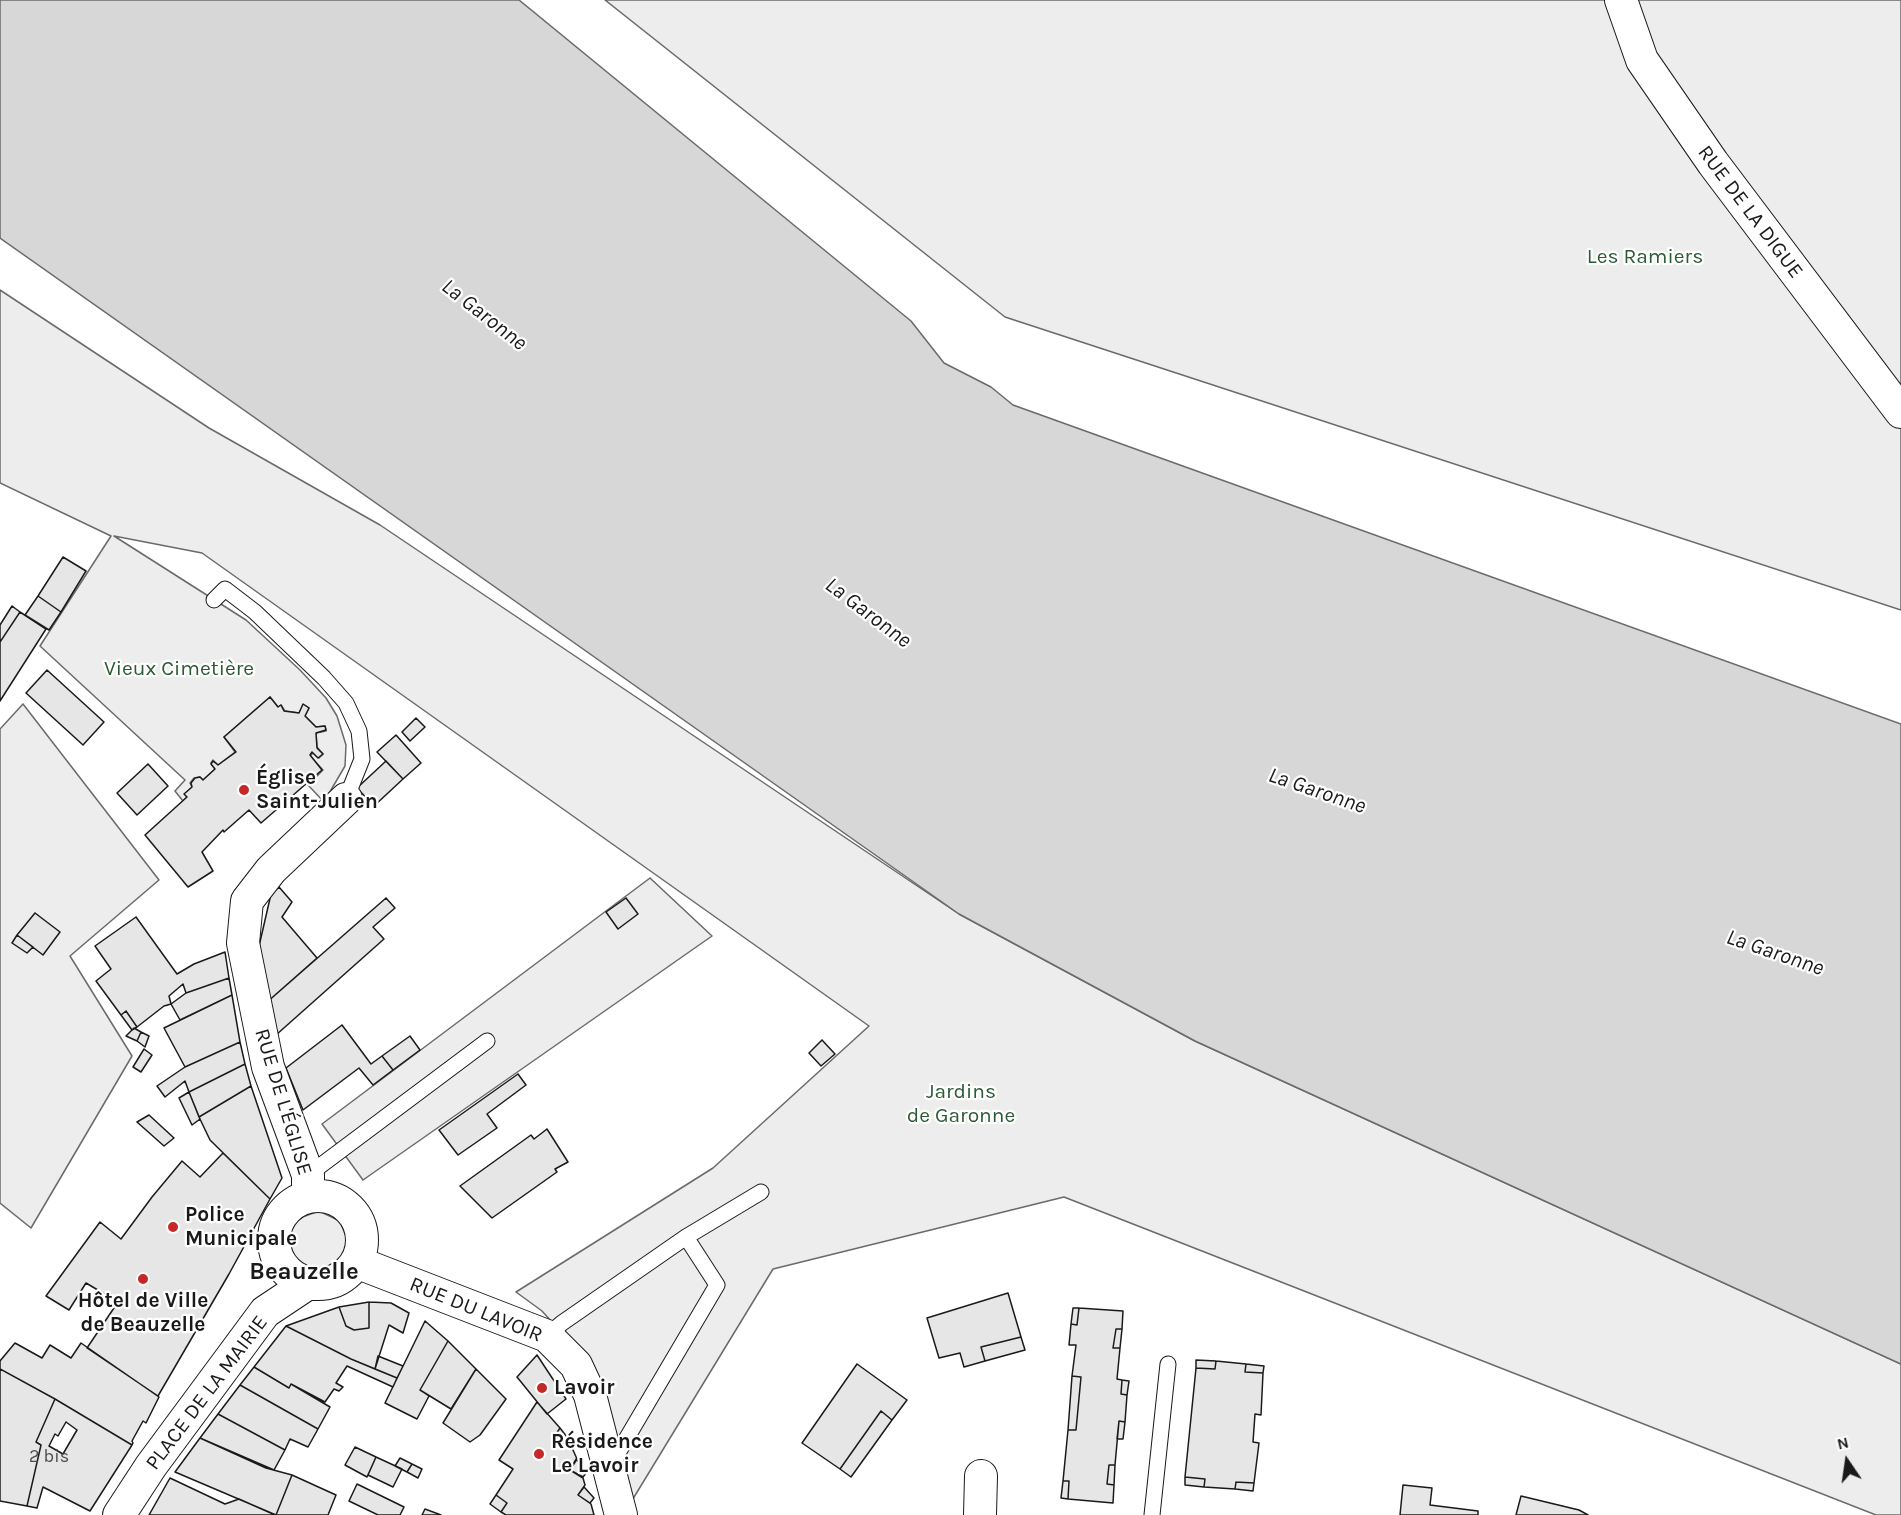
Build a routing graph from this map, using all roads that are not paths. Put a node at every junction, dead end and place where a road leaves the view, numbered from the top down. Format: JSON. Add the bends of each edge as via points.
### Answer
{"nodes":[{"id":1,"x":1621,"y":0,"type":"edge"},
{"id":2,"x":1901,"y":412,"type":"edge"},
{"id":3,"x":214,"y":600,"type":"dead end"},
{"id":4,"x":346,"y":800,"type":"joint"},
{"id":5,"x":487,"y":1041,"type":"dead end"},
{"id":6,"x":308,"y":1186,"type":"junction"},
{"id":7,"x":761,"y":1192,"type":"dead end"},
{"id":8,"x":686,"y":1237,"type":"junction"},
{"id":9,"x":356,"y":1262,"type":"junction"},
{"id":10,"x":307,"y":1284,"type":"junction"},
{"id":11,"x":548,"y":1336,"type":"junction"},
{"id":12,"x":1168,"y":1364,"type":"dead end"},
{"id":13,"x":606,"y":1457,"type":"junction"},
{"id":14,"x":981,"y":1476,"type":"dead end"},
{"id":15,"x":119,"y":1515,"type":"edge"},
{"id":16,"x":621,"y":1515,"type":"edge"},
{"id":17,"x":980,"y":1515,"type":"edge"},
{"id":18,"x":1152,"y":1515,"type":"edge"}],
"edges":[{"from":1,"to":2,"type":"street","name":"RUE DE LA DIGUE","via":[[1642,60],[1713,164]]},
{"from":3,"to":4,"type":"lane","via":[[225,589],[255,612],[346,703],[359,731],[362,759]]},
{"from":4,"to":6,"type":"street","name":"RUE DE L'ÉGLISE","via":[[271,870],[247,902],[243,943],[268,1067]]},
{"from":5,"to":6,"type":"lane"},
{"from":6,"to":9,"type":"street","via":[[341,1202],[354,1214],[361,1229],[362,1246]]},
{"from":6,"to":10,"type":"street","via":[[283,1212],[275,1225],[273,1240],[282,1268]]},
{"from":7,"to":8,"type":"lane"},
{"from":8,"to":11,"type":"lane"},
{"from":8,"to":13,"type":"lane","via":[[717,1285],[618,1453]]},
{"from":9,"to":10,"type":"street","name":"PLACE DE LA MAIRIE","via":[[348,1274],[336,1281]]},
{"from":9,"to":11,"type":"street","name":"RUE DU LAVOIR"},
{"from":10,"to":15,"type":"street","name":"PLACE DE LA MAIRIE","via":[[265,1312]]},
{"from":11,"to":13,"type":"street","name":"RUE DU LAVOIR","via":[[576,1365],[590,1395]]},
{"from":12,"to":18,"type":"lane"},
{"from":13,"to":16,"type":"street","name":"RUE DU LAVOIR"},
{"from":14,"to":17,"type":"street"}]}
